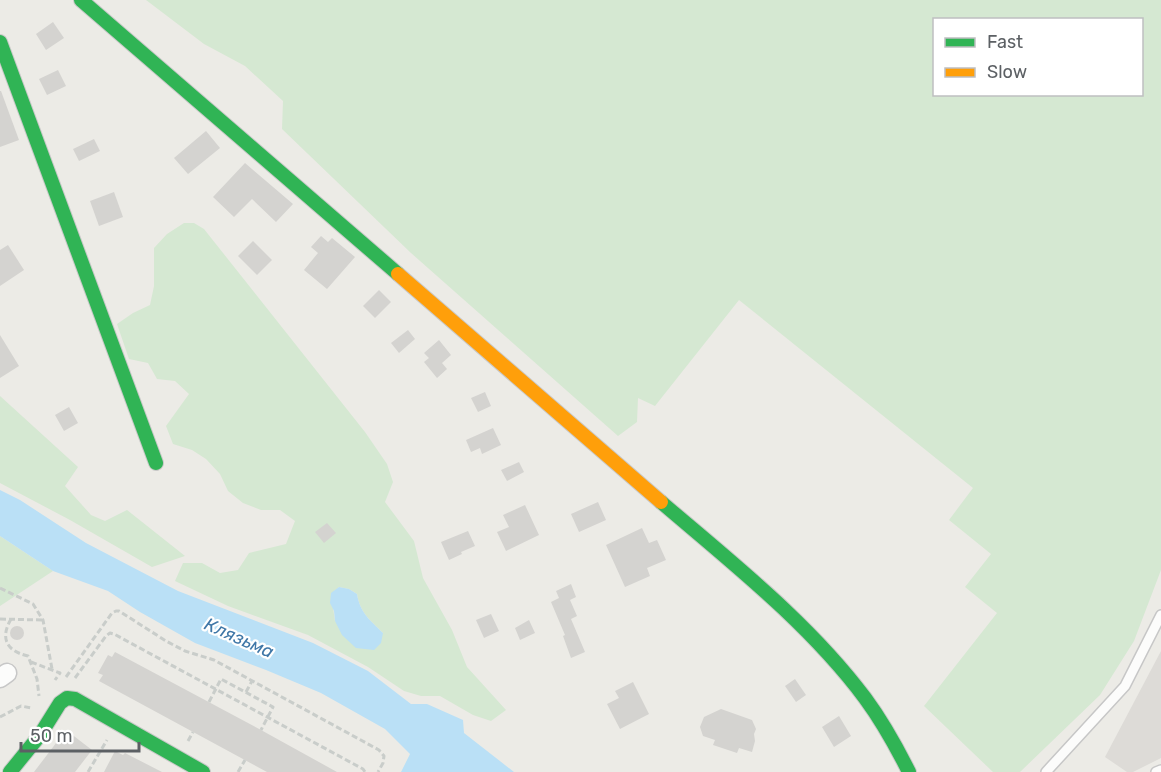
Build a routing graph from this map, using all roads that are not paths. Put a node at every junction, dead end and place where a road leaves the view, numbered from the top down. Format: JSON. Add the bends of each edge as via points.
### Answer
{"nodes":[{"id":1,"x":81,"y":0,"type":"edge"},
{"id":2,"x":0,"y":42,"type":"edge"},
{"id":3,"x":156,"y":463,"type":"dead end"},
{"id":4,"x":1161,"y":615,"type":"edge"},
{"id":5,"x":1161,"y":770,"type":"edge"},
{"id":6,"x":10,"y":772,"type":"edge"},
{"id":7,"x":204,"y":772,"type":"edge"},
{"id":8,"x":909,"y":772,"type":"edge"},
{"id":9,"x":1046,"y":772,"type":"edge"},
{"id":10,"x":1156,"y":772,"type":"edge"}],
"edges":[{"from":1,"to":8,"type":"street","via":[[754,582],[859,690]]},
{"from":2,"to":3,"type":"street"},
{"from":4,"to":9,"type":"lane","via":[[1125,686]]},
{"from":5,"to":10,"type":"lane"},
{"from":6,"to":7,"type":"street","via":[[60,703],[68,698]]}]}
